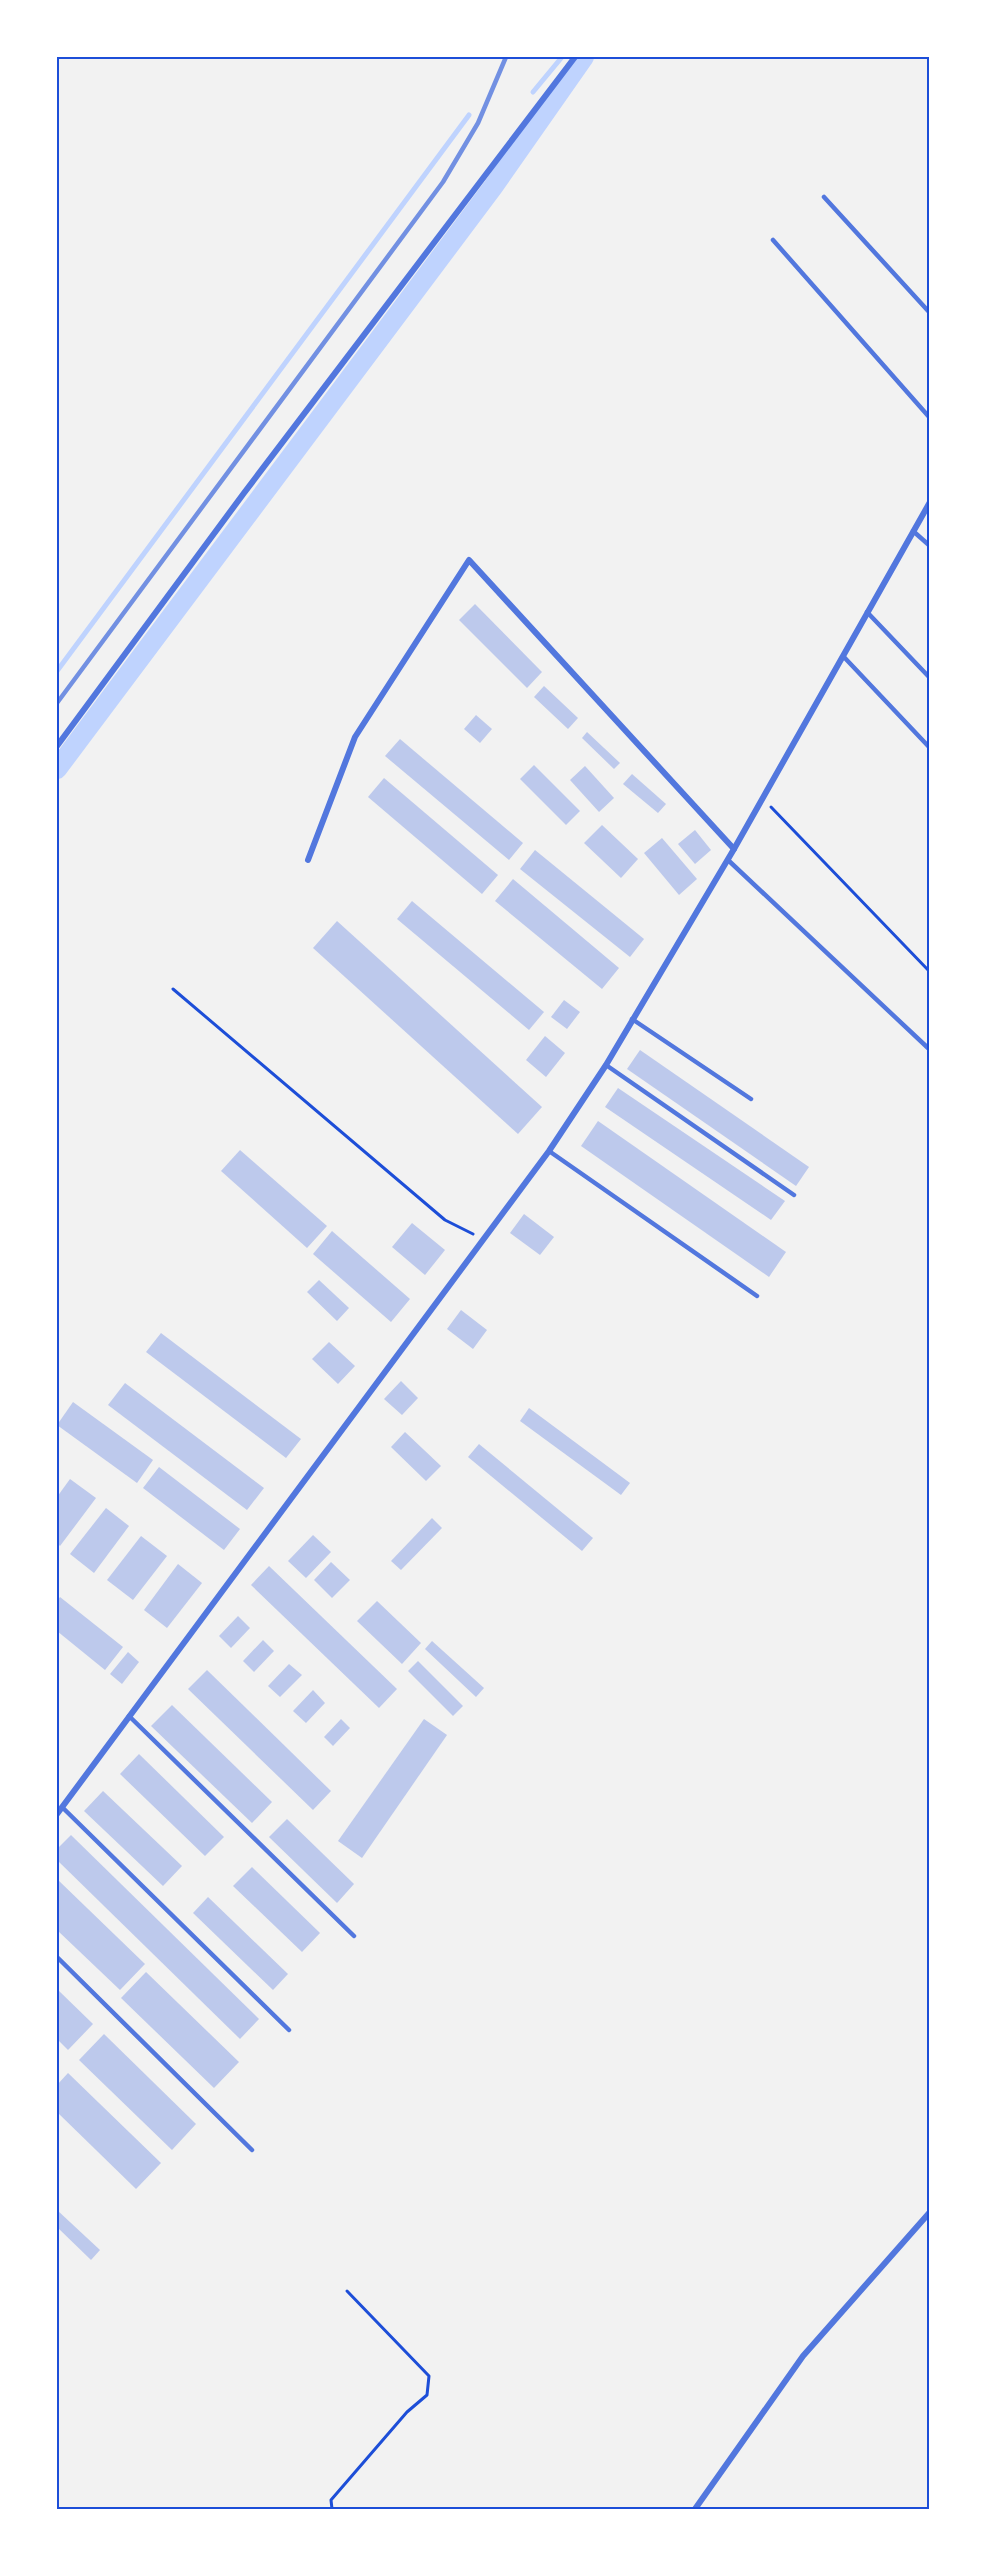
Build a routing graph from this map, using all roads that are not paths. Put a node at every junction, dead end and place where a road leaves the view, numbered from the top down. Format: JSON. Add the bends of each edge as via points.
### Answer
{"nodes":[{"id":1,"x":575,"y":57,"type":"edge"},
{"id":2,"x":824,"y":197,"type":"dead end"},
{"id":3,"x":773,"y":240,"type":"dead end"},
{"id":4,"x":930,"y":313,"type":"edge"},
{"id":5,"x":930,"y":418,"type":"edge"},
{"id":6,"x":930,"y":501,"type":"edge"},
{"id":7,"x":913,"y":531,"type":"junction"},
{"id":8,"x":930,"y":546,"type":"edge"},
{"id":9,"x":867,"y":612,"type":"junction"},
{"id":10,"x":843,"y":656,"type":"junction"},
{"id":11,"x":930,"y":678,"type":"edge"},
{"id":12,"x":57,"y":746,"type":"edge"},
{"id":13,"x":930,"y":748,"type":"edge"},
{"id":14,"x":734,"y":849,"type":"junction"},
{"id":15,"x":308,"y":860,"type":"dead end"},
{"id":16,"x":728,"y":860,"type":"junction"},
{"id":17,"x":632,"y":1019,"type":"junction"},
{"id":18,"x":928,"y":1048,"type":"dead end"},
{"id":19,"x":606,"y":1065,"type":"junction"},
{"id":20,"x":751,"y":1099,"type":"dead end"},
{"id":21,"x":549,"y":1151,"type":"junction"},
{"id":22,"x":794,"y":1195,"type":"dead end"},
{"id":23,"x":757,"y":1296,"type":"dead end"},
{"id":24,"x":129,"y":1716,"type":"junction"},
{"id":25,"x":62,"y":1807,"type":"junction"},
{"id":26,"x":57,"y":1814,"type":"edge"},
{"id":27,"x":354,"y":1936,"type":"dead end"},
{"id":28,"x":57,"y":1957,"type":"edge"},
{"id":29,"x":289,"y":2030,"type":"dead end"},
{"id":30,"x":252,"y":2150,"type":"dead end"},
{"id":31,"x":930,"y":2212,"type":"edge"},
{"id":32,"x":695,"y":2509,"type":"edge"}],
"edges":[{"from":1,"to":12,"type":"street"},
{"from":2,"to":4,"type":"lane"},
{"from":3,"to":5,"type":"lane"},
{"from":6,"to":7,"type":"street"},
{"from":7,"to":8,"type":"lane"},
{"from":7,"to":9,"type":"street"},
{"from":9,"to":10,"type":"street"},
{"from":9,"to":11,"type":"lane"},
{"from":10,"to":13,"type":"lane"},
{"from":10,"to":14,"type":"street"},
{"from":14,"to":15,"type":"street","via":[[469,560],[355,737]]},
{"from":14,"to":16,"type":"street"},
{"from":16,"to":17,"type":"street"},
{"from":16,"to":18,"type":"lane"},
{"from":17,"to":19,"type":"street"},
{"from":17,"to":20,"type":"lane"},
{"from":19,"to":21,"type":"street"},
{"from":19,"to":22,"type":"lane"},
{"from":21,"to":23,"type":"lane"},
{"from":21,"to":24,"type":"street"},
{"from":24,"to":25,"type":"street"},
{"from":24,"to":27,"type":"lane"},
{"from":25,"to":26,"type":"street"},
{"from":25,"to":29,"type":"lane"},
{"from":28,"to":30,"type":"lane"},
{"from":31,"to":32,"type":"street","via":[[803,2355]]}]}
